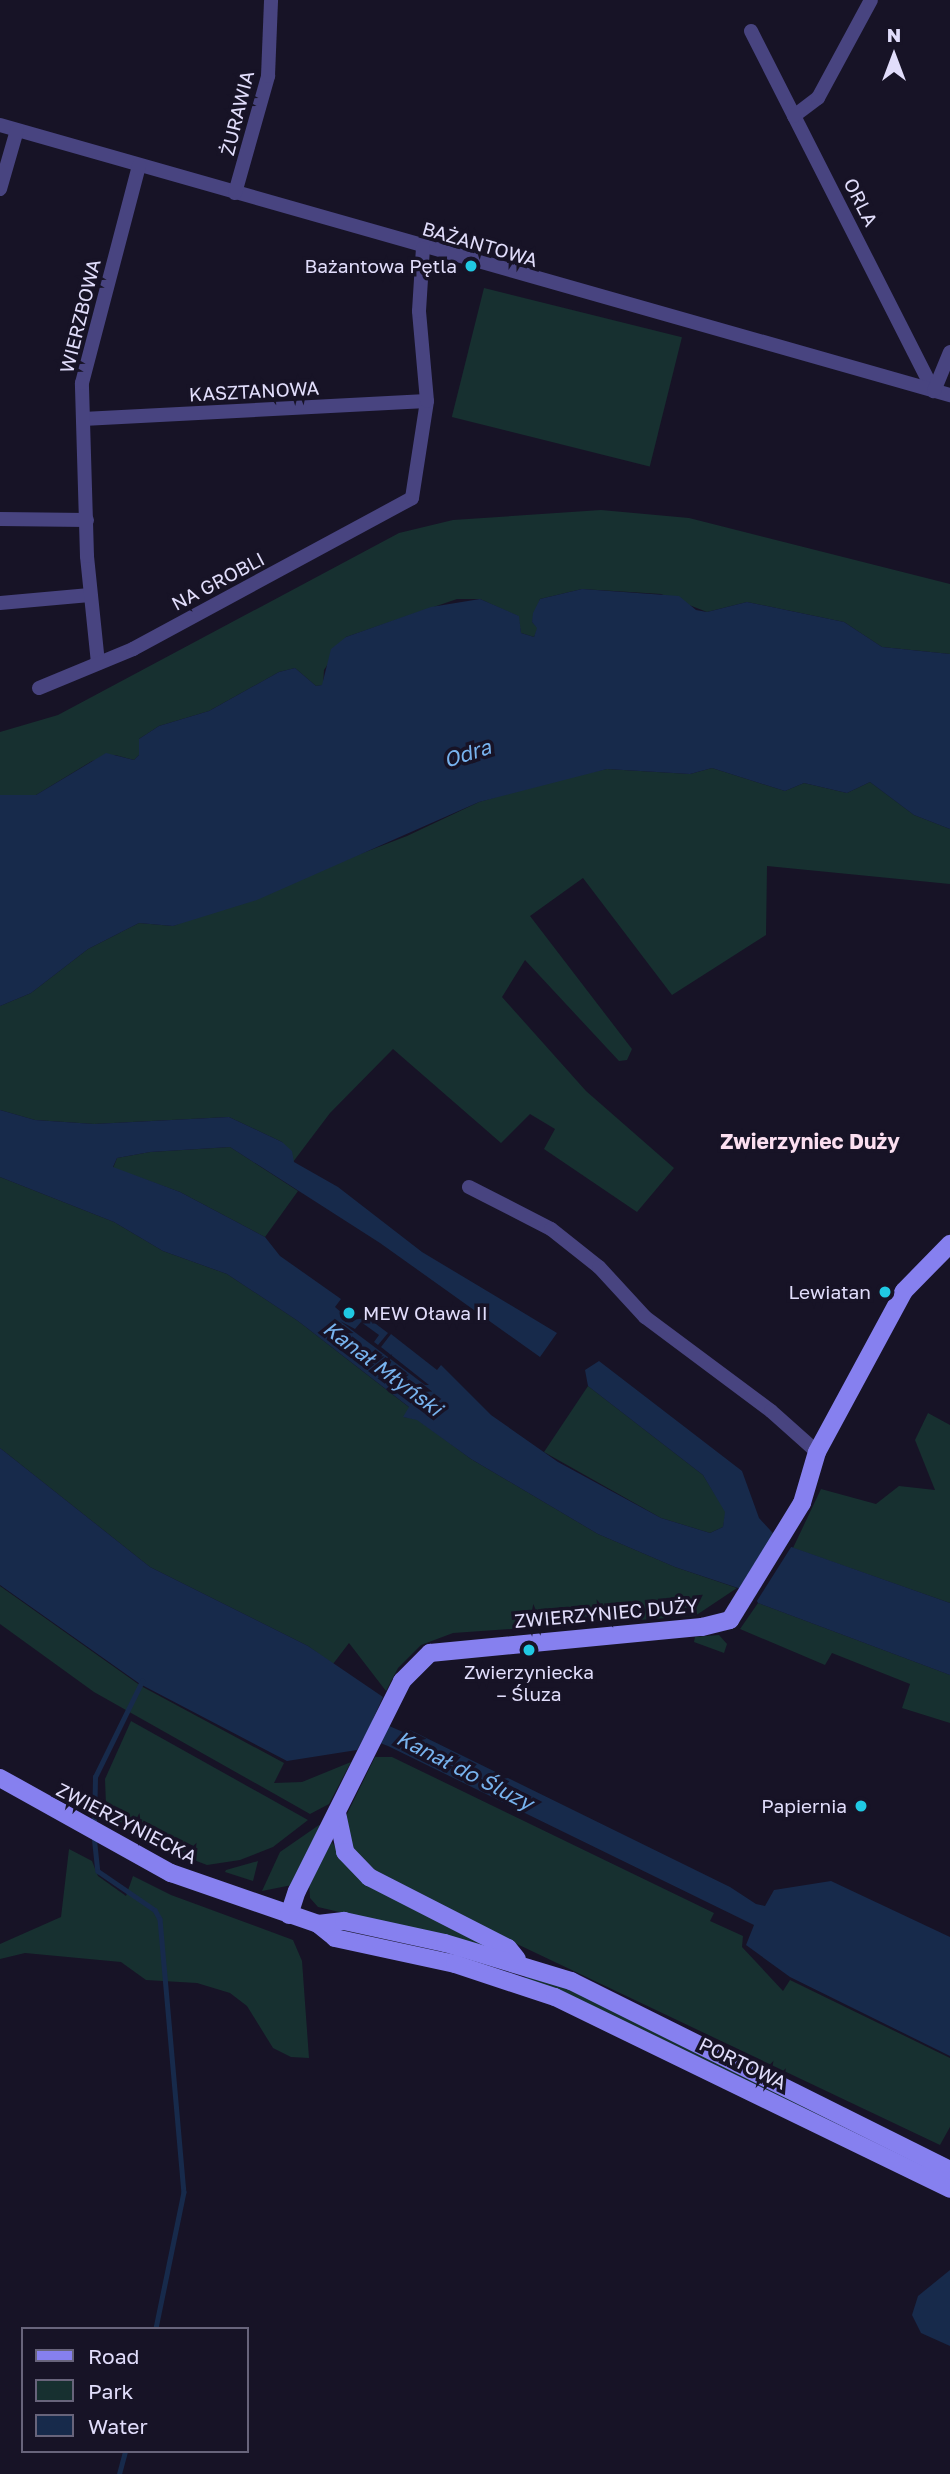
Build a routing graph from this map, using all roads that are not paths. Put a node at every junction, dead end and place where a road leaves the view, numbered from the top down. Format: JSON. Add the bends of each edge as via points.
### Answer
{"nodes":[{"id":1,"x":271,"y":0,"type":"edge"},
{"id":2,"x":871,"y":0,"type":"edge"},
{"id":3,"x":751,"y":31,"type":"dead end"},
{"id":4,"x":794,"y":116,"type":"junction"},
{"id":5,"x":0,"y":125,"type":"edge"},
{"id":6,"x":17,"y":130,"type":"junction"},
{"id":7,"x":139,"y":165,"type":"junction"},
{"id":8,"x":0,"y":189,"type":"edge"},
{"id":9,"x":235,"y":193,"type":"junction"},
{"id":10,"x":423,"y":248,"type":"junction"},
{"id":11,"x":950,"y":352,"type":"edge"},
{"id":12,"x":934,"y":391,"type":"junction"},
{"id":13,"x":950,"y":395,"type":"edge"},
{"id":14,"x":427,"y":401,"type":"junction"},
{"id":15,"x":83,"y":419,"type":"junction"},
{"id":16,"x":0,"y":519,"type":"edge"},
{"id":17,"x":87,"y":520,"type":"junction"},
{"id":18,"x":90,"y":595,"type":"junction"},
{"id":19,"x":0,"y":603,"type":"edge"},
{"id":20,"x":98,"y":663,"type":"junction"},
{"id":21,"x":39,"y":688,"type":"dead end"},
{"id":22,"x":469,"y":1187,"type":"dead end"},
{"id":23,"x":950,"y":1244,"type":"edge"},
{"id":24,"x":817,"y":1452,"type":"junction"},
{"id":25,"x":0,"y":1778,"type":"edge"},
{"id":26,"x":337,"y":1813,"type":"junction"},
{"id":27,"x":289,"y":1915,"type":"junction"},
{"id":28,"x":318,"y":1924,"type":"junction"},
{"id":29,"x":520,"y":1962,"type":"junction"},
{"id":30,"x":514,"y":1982,"type":"junction"},
{"id":31,"x":950,"y":2170,"type":"edge"},
{"id":32,"x":950,"y":2189,"type":"edge"}],
"edges":[{"from":1,"to":9,"type":"street","name":"ŻURAWIA","via":[[268,76]]},
{"from":2,"to":4,"type":"street","via":[[818,99]]},
{"from":3,"to":4,"type":"street","name":"ORLA"},
{"from":4,"to":12,"type":"street","name":"ORLA"},
{"from":5,"to":6,"type":"street","name":"BAŻANTOWA"},
{"from":6,"to":7,"type":"street","name":"BAŻANTOWA"},
{"from":6,"to":8,"type":"street"},
{"from":7,"to":9,"type":"street","name":"BAŻANTOWA"},
{"from":7,"to":15,"type":"street","name":"WIERZBOWA","via":[[89,350],[82,383]]},
{"from":9,"to":10,"type":"street","name":"BAŻANTOWA"},
{"from":10,"to":12,"type":"street","name":"BAŻANTOWA"},
{"from":10,"to":14,"type":"street","via":[[419,311]]},
{"from":11,"to":12,"type":"street"},
{"from":12,"to":13,"type":"street","name":"BAŻANTOWA"},
{"from":14,"to":15,"type":"street","name":"KASZTANOWA"},
{"from":14,"to":20,"type":"street","name":"NA GROBLI","via":[[412,498]]},
{"from":15,"to":17,"type":"street","name":"WIERZBOWA"},
{"from":16,"to":17,"type":"street"},
{"from":17,"to":18,"type":"street","name":"WIERZBOWA"},
{"from":18,"to":19,"type":"street"},
{"from":18,"to":20,"type":"street","name":"WIERZBOWA"},
{"from":20,"to":21,"type":"street","name":"NA GROBLI"},
{"from":22,"to":24,"type":"street","via":[[551,1229],[600,1267],[645,1317],[771,1411]]},
{"from":23,"to":24,"type":"street","name":"ZWIERZYNIEC DUŻY","via":[[904,1291]]},
{"from":24,"to":26,"type":"street","name":"ZWIERZYNIEC DUŻY","via":[[802,1503],[785,1537],[730,1620],[702,1628],[430,1653],[402,1681]]},
{"from":25,"to":27,"type":"street","name":"ZWIERZYNIECKA","via":[[171,1873]]},
{"from":26,"to":27,"type":"street","name":"ZWIERZYNIEC DUŻY"},
{"from":26,"to":29,"type":"street","via":[[345,1852],[369,1877],[508,1948]]},
{"from":27,"to":28,"type":"street","name":"ZWIERZYNIECKA"},
{"from":28,"to":29,"type":"street","name":"PORTOWA","via":[[344,1921]]},
{"from":28,"to":30,"type":"street","name":"PORTOWA","via":[[335,1938]]},
{"from":29,"to":30,"type":"street"},
{"from":29,"to":31,"type":"street","name":"PORTOWA","via":[[571,1981]]},
{"from":30,"to":32,"type":"street","name":"PORTOWA","via":[[661,2046]]}]}
